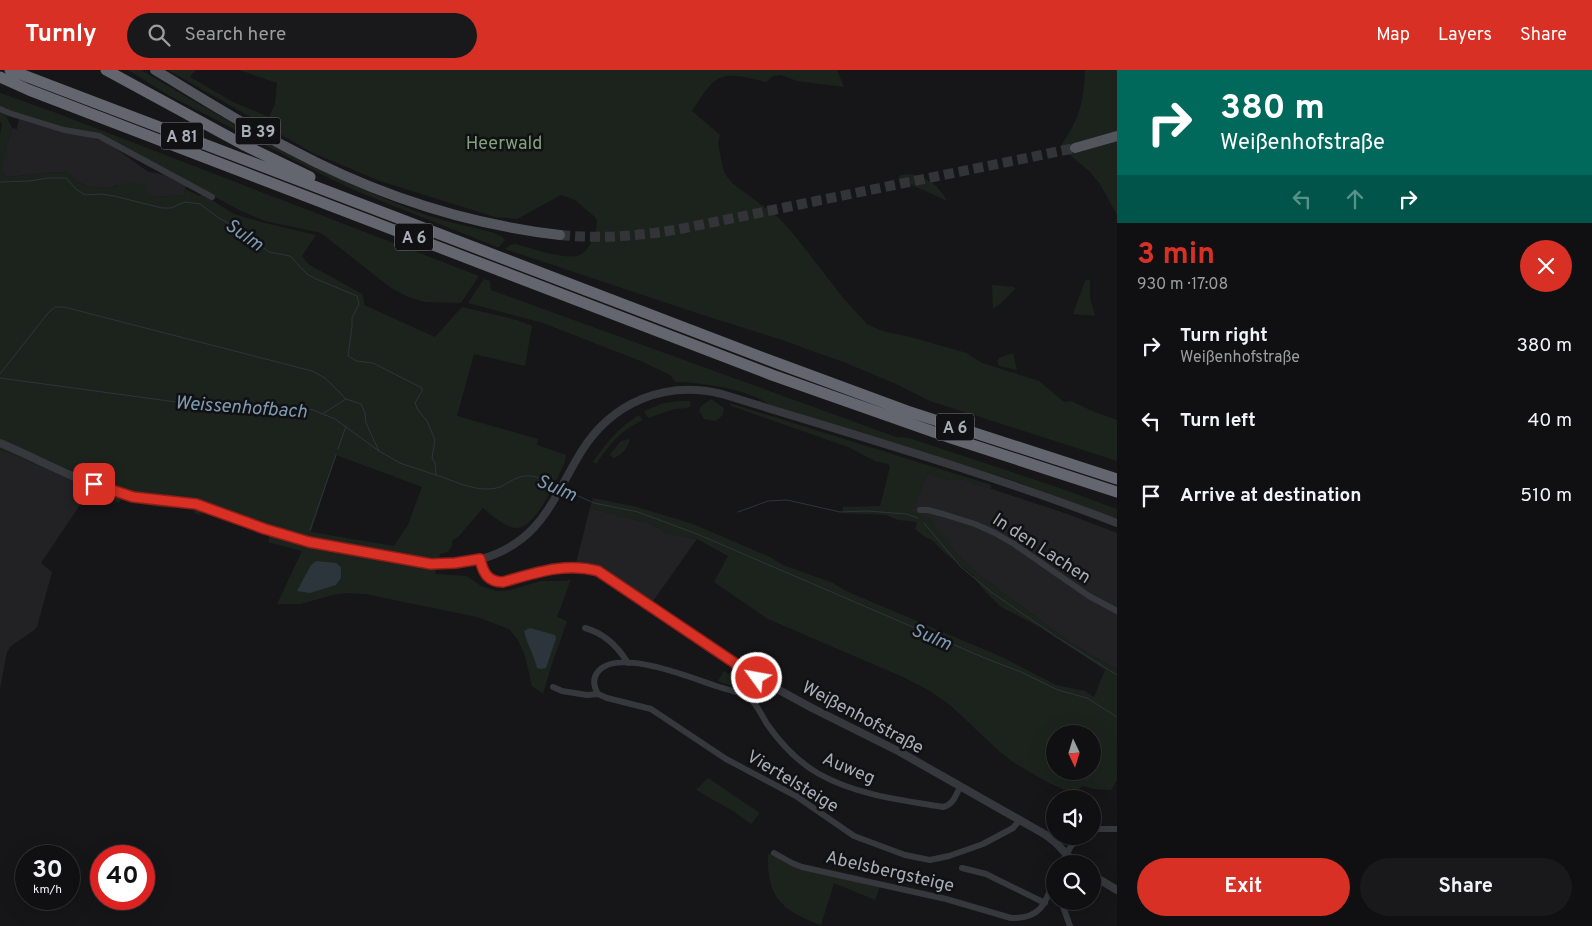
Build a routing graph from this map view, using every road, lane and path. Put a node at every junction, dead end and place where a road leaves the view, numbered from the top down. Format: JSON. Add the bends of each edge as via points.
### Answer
{"nodes":[{"id":1,"x":10,"y":70,"type":"edge"},
{"id":2,"x":106,"y":70,"type":"edge"},
{"id":3,"x":155,"y":70,"type":"edge"},
{"id":4,"x":0,"y":77,"type":"edge"},
{"id":5,"x":0,"y":84,"type":"edge"},
{"id":6,"x":29,"y":90,"type":"junction"},
{"id":7,"x":0,"y":109,"type":"edge"},
{"id":8,"x":1117,"y":131,"type":"edge"},
{"id":9,"x":1117,"y":136,"type":"edge"},
{"id":10,"x":212,"y":197,"type":"dead end"},
{"id":11,"x":353,"y":201,"type":"junction"},
{"id":12,"x":560,"y":235,"type":"tunnel mouth"},
{"id":13,"x":0,"y":443,"type":"edge"},
{"id":14,"x":1117,"y":479,"type":"edge"},
{"id":15,"x":1117,"y":492,"type":"edge"},
{"id":16,"x":920,"y":510,"type":"dead end"},
{"id":17,"x":1117,"y":523,"type":"edge"},
{"id":18,"x":480,"y":559,"type":"junction"},
{"id":19,"x":1117,"y":611,"type":"edge"},
{"id":20,"x":585,"y":628,"type":"dead end"},
{"id":21,"x":628,"y":663,"type":"junction"},
{"id":22,"x":757,"y":678,"type":"junction"},
{"id":23,"x":553,"y":687,"type":"dead end"},
{"id":24,"x":598,"y":694,"type":"junction"},
{"id":25,"x":747,"y":696,"type":"junction"},
{"id":26,"x":960,"y":787,"type":"junction"},
{"id":27,"x":1019,"y":821,"type":"junction"},
{"id":28,"x":1101,"y":829,"type":"edge"},
{"id":29,"x":1117,"y":829,"type":"edge"},
{"id":30,"x":1073,"y":845,"type":"edge"},
{"id":31,"x":774,"y":853,"type":"dead end"},
{"id":32,"x":1066,"y":853,"type":"joint"},
{"id":33,"x":962,"y":868,"type":"dead end"},
{"id":34,"x":1101,"y":880,"type":"edge"},
{"id":35,"x":1117,"y":890,"type":"edge"},
{"id":36,"x":1045,"y":904,"type":"joint"},
{"id":37,"x":1064,"y":910,"type":"edge"},
{"id":38,"x":1070,"y":926,"type":"edge"}],
"edges":[{"from":1,"to":11,"type":"highway","number":"A 81"},
{"from":2,"to":11,"type":"highway","number":"A 6"},
{"from":3,"to":12,"type":"main road","number":"B 39","via":[[291,150],[365,184],[469,219]]},
{"from":4,"to":6,"type":"highway"},
{"from":5,"to":6,"type":"highway","number":"A 6"},
{"from":6,"to":15,"type":"highway","number":"A 6","via":[[855,405]]},
{"from":7,"to":10,"type":"street","via":[[64,130],[99,136]]},
{"from":8,"to":9,"type":"main road","via":[[1078,147]]},
{"from":11,"to":14,"type":"highway","number":"A 6","via":[[864,395]]},
{"from":13,"to":18,"type":"street","via":[[107,489],[133,497],[196,504],[309,542],[431,564]]},
{"from":16,"to":19,"type":"street","name":"In den Lachen","via":[[990,530]]},
{"from":17,"to":18,"type":"street","via":[[1022,488],[722,394],[672,390],[638,400],[606,421],[589,440],[544,517],[511,546]]},
{"from":18,"to":22,"type":"street","name":"Weißenhofstraße","via":[[485,574],[497,582],[562,567],[598,571]]},
{"from":20,"to":21,"type":"street","via":[[614,644]]},
{"from":21,"to":24,"type":"street","via":[[606,666],[598,671],[594,685]]},
{"from":21,"to":25,"type":"street","via":[[659,667]]},
{"from":22,"to":25,"type":"street"},
{"from":22,"to":26,"type":"street","name":"Weißenhofstraße"},
{"from":23,"to":24,"type":"street","name":"Viertelsteige","via":[[587,695]]},
{"from":24,"to":27,"type":"street","name":"Viertelsteige","via":[[660,714],[726,759],[796,796],[854,836],[905,855],[930,860],[949,856],[1007,832]]},
{"from":25,"to":26,"type":"street","name":"Auweg","via":[[772,732],[795,757],[840,784],[876,796],[943,807],[950,805]]},
{"from":26,"to":27,"type":"street","name":"Weißenhofstraße"},
{"from":27,"to":32,"type":"street","name":"Weißenhofstraße","via":[[1052,839]]},
{"from":28,"to":29,"type":"street"},
{"from":30,"to":32,"type":"street"},
{"from":31,"to":36,"type":"street","name":"Abelsbergsteige","via":[[802,867],[946,899],[1000,916],[1026,918]]},
{"from":33,"to":36,"type":"street","via":[[986,874]]},
{"from":34,"to":35,"type":"street"},
{"from":37,"to":38,"type":"street"}]}
